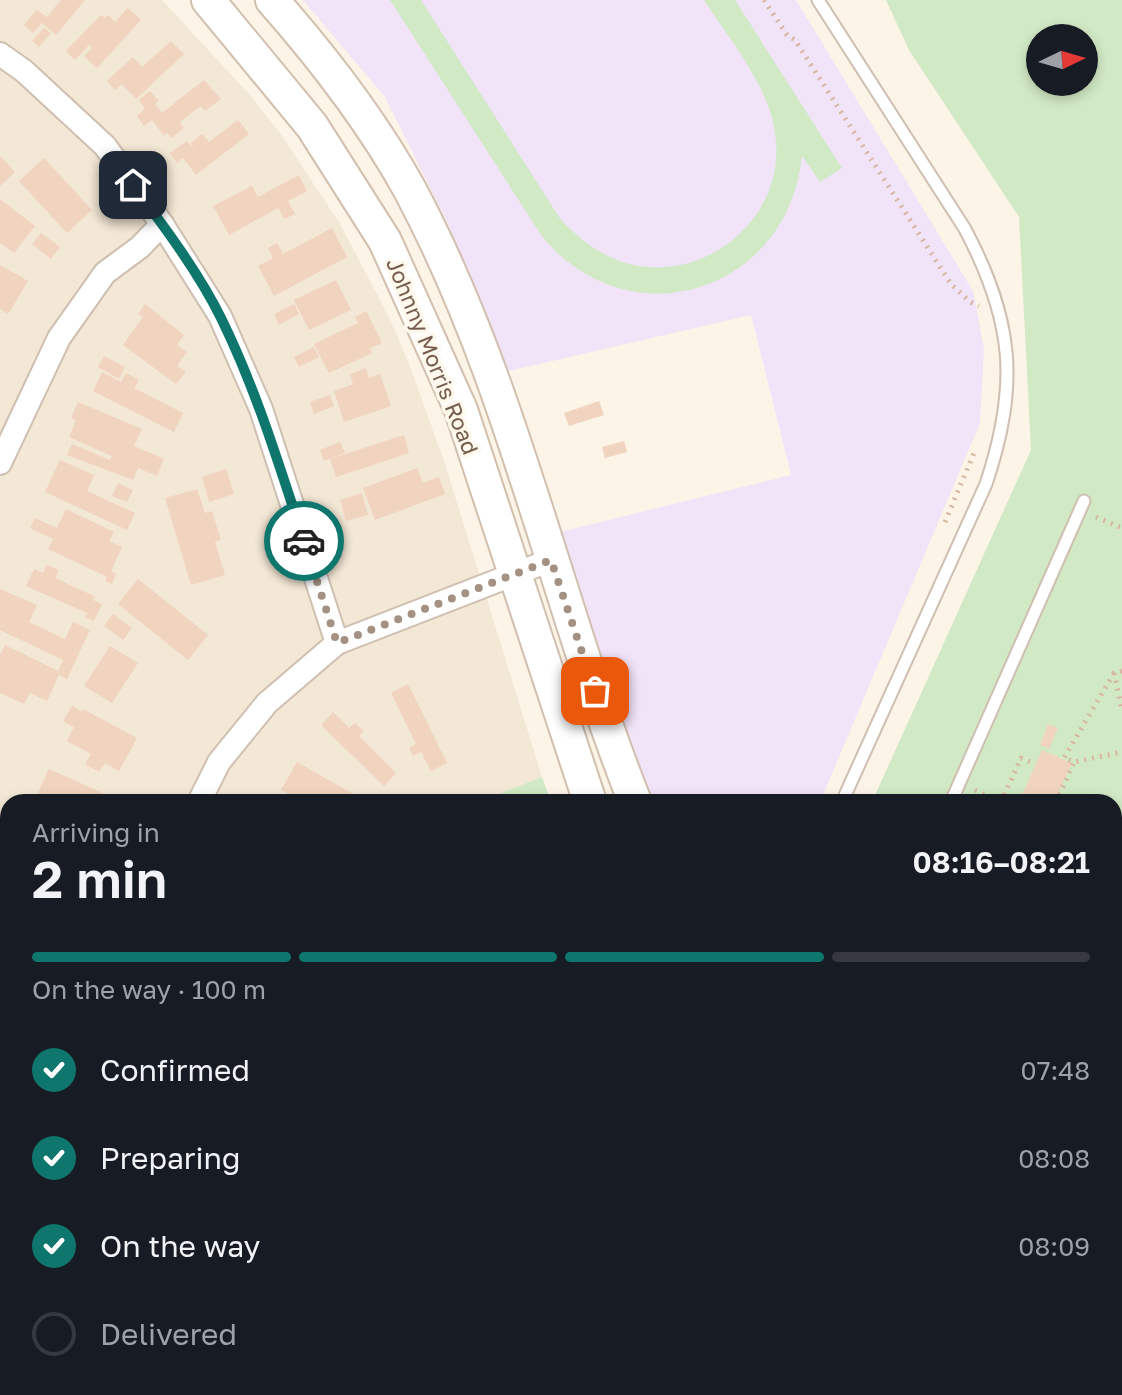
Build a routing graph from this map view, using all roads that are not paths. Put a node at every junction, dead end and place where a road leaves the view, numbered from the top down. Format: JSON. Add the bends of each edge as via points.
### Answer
{"nodes":[{"id":1,"x":208,"y":0,"type":"edge"},
{"id":2,"x":272,"y":0,"type":"edge"},
{"id":3,"x":818,"y":0,"type":"edge"},
{"id":4,"x":0,"y":54,"type":"edge"},
{"id":5,"x":162,"y":224,"type":"junction"},
{"id":6,"x":0,"y":463,"type":"edge"},
{"id":7,"x":1082,"y":505,"type":"road end"},
{"id":8,"x":551,"y":560,"type":"junction"},
{"id":9,"x":513,"y":576,"type":"junction"},
{"id":10,"x":337,"y":643,"type":"junction"},
{"id":11,"x":203,"y":794,"type":"edge"},
{"id":12,"x":587,"y":794,"type":"edge"},
{"id":13,"x":632,"y":794,"type":"edge"},
{"id":14,"x":846,"y":794,"type":"edge"},
{"id":15,"x":954,"y":794,"type":"edge"}],
"edges":[{"from":1,"to":9,"type":"street","name":"Johnny Morris Road","via":[[312,126],[385,241],[461,410]]},
{"from":2,"to":8,"type":"street","name":"Johnny Morris Road","via":[[366,117],[410,190],[456,285],[503,404]]},
{"from":3,"to":14,"type":"lane","via":[[965,229],[998,307],[1008,368],[1001,441],[986,484]]},
{"from":4,"to":5,"type":"street","via":[[105,146]]},
{"from":5,"to":6,"type":"street","via":[[105,273],[59,338]]},
{"from":5,"to":10,"type":"street","via":[[220,316],[261,409]]},
{"from":7,"to":15,"type":"lane"},
{"from":8,"to":9,"type":"street"},
{"from":8,"to":13,"type":"street","name":"Johnny Morris Road"},
{"from":9,"to":10,"type":"street"},
{"from":9,"to":12,"type":"street","name":"Johnny Morris Road"},
{"from":10,"to":11,"type":"street","via":[[267,703],[219,762]]}]}
